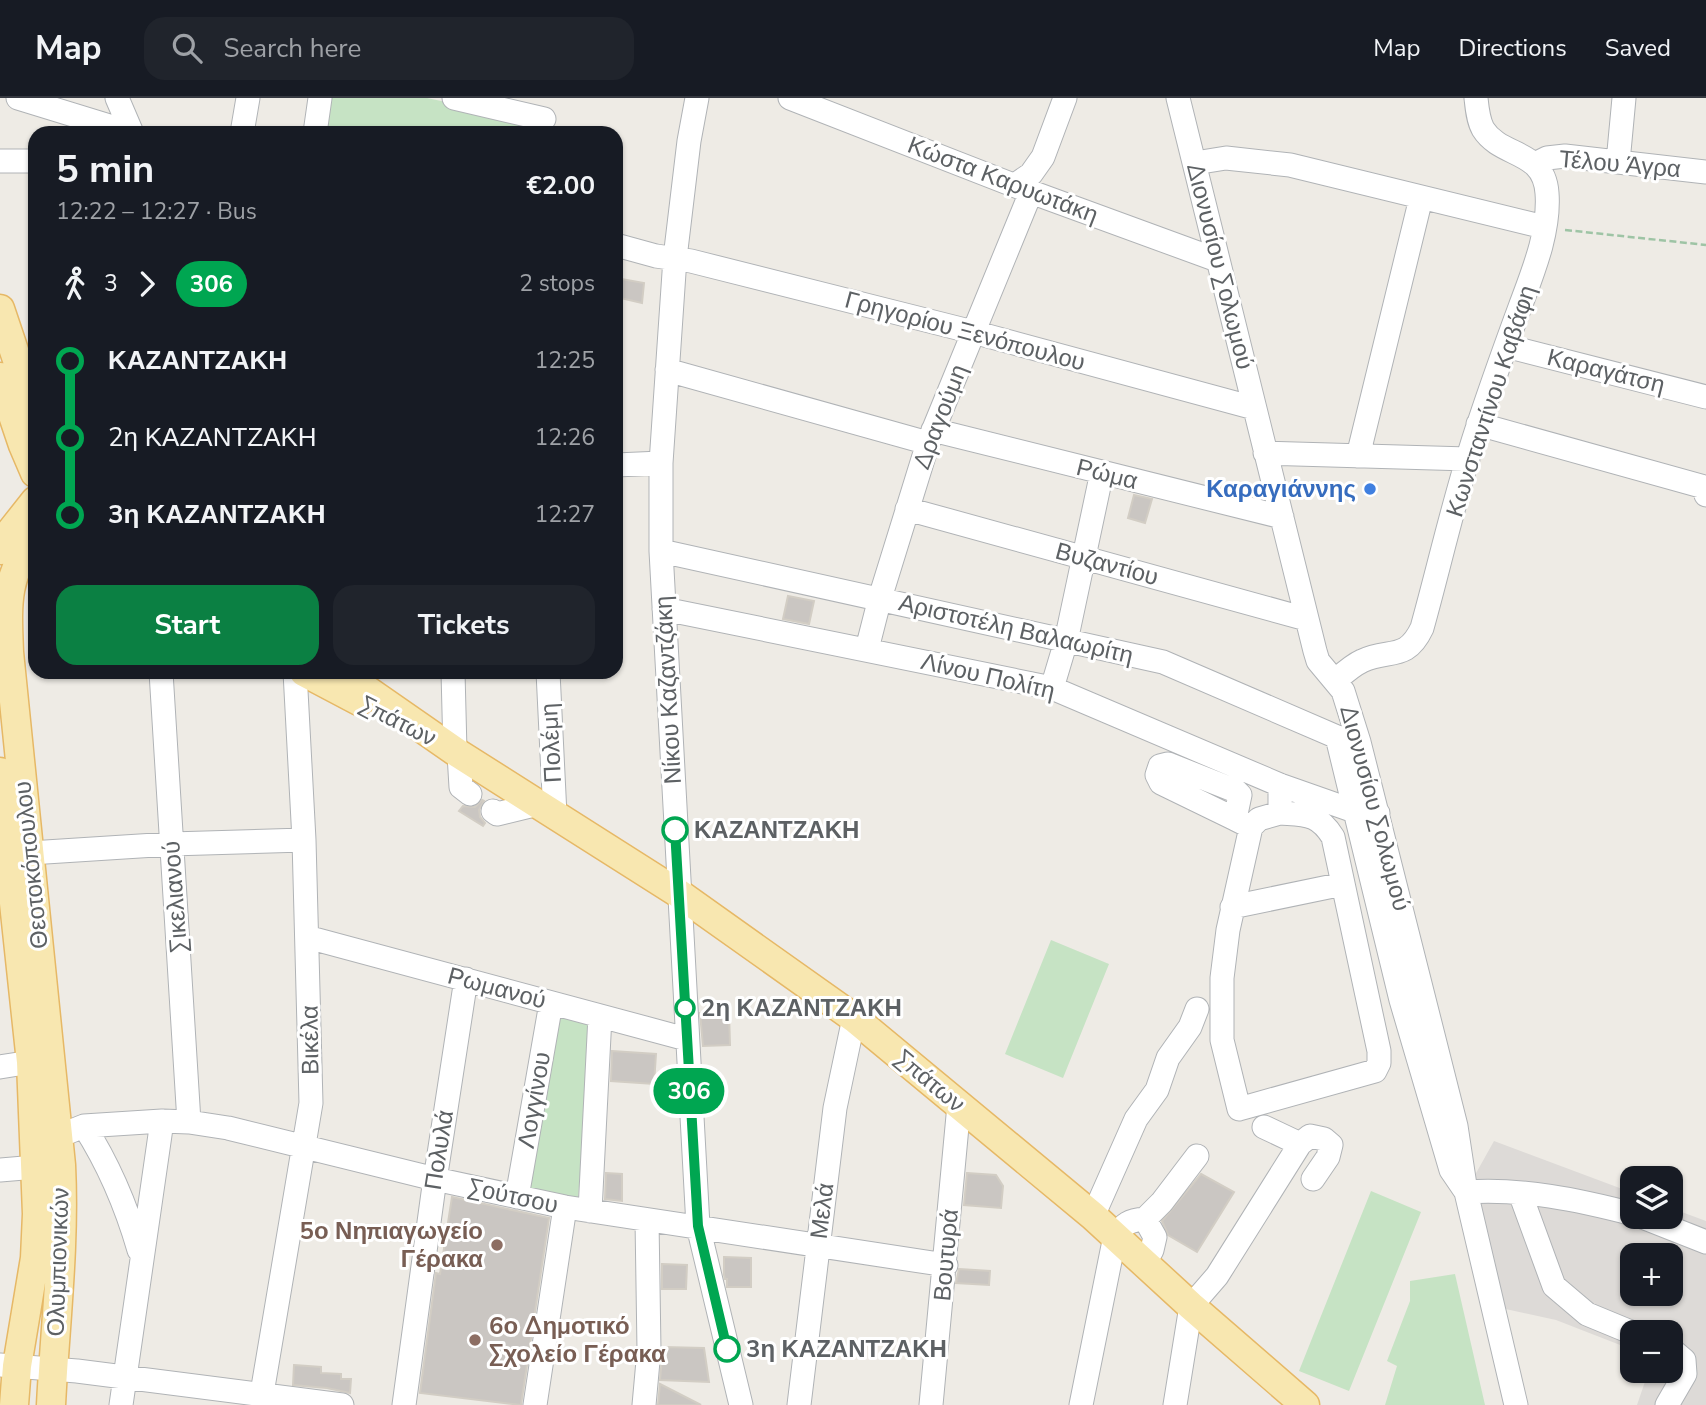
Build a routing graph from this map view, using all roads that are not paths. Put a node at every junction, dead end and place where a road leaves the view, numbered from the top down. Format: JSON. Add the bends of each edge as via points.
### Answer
{"nodes":[{"id":1,"x":18,"y":98,"type":"edge"},
{"id":2,"x":117,"y":98,"type":"edge"},
{"id":3,"x":247,"y":98,"type":"edge"},
{"id":4,"x":320,"y":98,"type":"edge"},
{"id":5,"x":454,"y":98,"type":"edge"},
{"id":6,"x":697,"y":98,"type":"edge"},
{"id":7,"x":790,"y":98,"type":"edge"},
{"id":8,"x":1065,"y":98,"type":"edge"},
{"id":9,"x":1178,"y":98,"type":"edge"},
{"id":10,"x":1476,"y":98,"type":"edge"},
{"id":11,"x":1624,"y":98,"type":"edge"},
{"id":12,"x":545,"y":117,"type":"edge"},
{"id":13,"x":109,"y":126,"type":"edge"},
{"id":14,"x":129,"y":126,"type":"edge"},
{"id":15,"x":243,"y":126,"type":"edge"},
{"id":16,"x":316,"y":126,"type":"edge"},
{"id":17,"x":0,"y":161,"type":"edge"},
{"id":18,"x":28,"y":161,"type":"edge"},
{"id":19,"x":1618,"y":162,"type":"junction"},
{"id":20,"x":1195,"y":163,"type":"junction"},
{"id":21,"x":1535,"y":164,"type":"junction"},
{"id":22,"x":1706,"y":172,"type":"edge"},
{"id":23,"x":1023,"y":188,"type":"junction"},
{"id":24,"x":1421,"y":198,"type":"junction"},
{"id":25,"x":1544,"y":227,"type":"junction"},
{"id":26,"x":623,"y":247,"type":"edge"},
{"id":27,"x":675,"y":258,"type":"junction"},
{"id":28,"x":1217,"y":260,"type":"junction"},
{"id":29,"x":0,"y":309,"type":"edge"},
{"id":30,"x":974,"y":332,"type":"junction"},
{"id":31,"x":1506,"y":346,"type":"junction"},
{"id":32,"x":667,"y":370,"type":"junction"},
{"id":33,"x":2,"y":387,"type":"edge"},
{"id":34,"x":28,"y":392,"type":"edge"},
{"id":35,"x":1706,"y":397,"type":"edge"},
{"id":36,"x":1254,"y":408,"type":"junction"},
{"id":37,"x":1478,"y":424,"type":"junction"},
{"id":38,"x":931,"y":436,"type":"junction"},
{"id":39,"x":1265,"y":453,"type":"junction"},
{"id":40,"x":28,"y":456,"type":"edge"},
{"id":41,"x":1358,"y":456,"type":"junction"},
{"id":42,"x":1468,"y":458,"type":"junction"},
{"id":43,"x":661,"y":463,"type":"junction"},
{"id":44,"x":623,"y":464,"type":"edge"},
{"id":45,"x":1102,"y":472,"type":"junction"},
{"id":46,"x":1705,"y":488,"type":"edge"},
{"id":47,"x":28,"y":509,"type":"edge"},
{"id":48,"x":908,"y":509,"type":"junction"},
{"id":49,"x":1282,"y":517,"type":"junction"},
{"id":50,"x":28,"y":547,"type":"edge"},
{"id":51,"x":0,"y":550,"type":"edge"},
{"id":52,"x":662,"y":551,"type":"junction"},
{"id":53,"x":1083,"y":558,"type":"junction"},
{"id":54,"x":880,"y":598,"type":"junction"},
{"id":55,"x":664,"y":609,"type":"junction"},
{"id":56,"x":1306,"y":619,"type":"junction"},
{"id":57,"x":1066,"y":641,"type":"junction"},
{"id":58,"x":867,"y":649,"type":"junction"},
{"id":59,"x":161,"y":679,"type":"edge"},
{"id":60,"x":295,"y":679,"type":"edge"},
{"id":61,"x":317,"y":679,"type":"edge"},
{"id":62,"x":351,"y":679,"type":"edge"},
{"id":63,"x":453,"y":679,"type":"edge"},
{"id":64,"x":548,"y":679,"type":"edge"},
{"id":65,"x":1336,"y":680,"type":"junction"},
{"id":66,"x":1052,"y":688,"type":"junction"},
{"id":67,"x":1336,"y":737,"type":"junction"},
{"id":68,"x":1359,"y":742,"type":"junction"},
{"id":69,"x":457,"y":752,"type":"junction"},
{"id":70,"x":0,"y":772,"type":"edge"},
{"id":71,"x":1280,"y":785,"type":"junction"},
{"id":72,"x":470,"y":794,"type":"dead end"},
{"id":73,"x":547,"y":809,"type":"junction"},
{"id":74,"x":492,"y":811,"type":"dead end"},
{"id":75,"x":1354,"y":811,"type":"junction"},
{"id":76,"x":1280,"y":813,"type":"junction"},
{"id":77,"x":1378,"y":813,"type":"junction"},
{"id":78,"x":304,"y":840,"type":"junction"},
{"id":79,"x":171,"y":844,"type":"junction"},
{"id":80,"x":30,"y":853,"type":"junction"},
{"id":81,"x":1343,"y":884,"type":"junction"},
{"id":82,"x":678,"y":893,"type":"junction"},
{"id":83,"x":1232,"y":907,"type":"junction"},
{"id":84,"x":7,"y":910,"type":"edge"},
{"id":85,"x":307,"y":937,"type":"junction"},
{"id":86,"x":466,"y":979,"type":"junction"},
{"id":87,"x":551,"y":1003,"type":"junction"},
{"id":88,"x":1197,"y":1009,"type":"dead end"},
{"id":89,"x":600,"y":1016,"type":"junction"},
{"id":90,"x":854,"y":1018,"type":"junction"},
{"id":91,"x":686,"y":1039,"type":"junction"},
{"id":92,"x":31,"y":1062,"type":"junction"},
{"id":93,"x":1,"y":1066,"type":"edge"},
{"id":94,"x":959,"y":1105,"type":"junction"},
{"id":95,"x":162,"y":1121,"type":"junction"},
{"id":96,"x":189,"y":1122,"type":"junction"},
{"id":97,"x":67,"y":1127,"type":"junction"},
{"id":98,"x":1264,"y":1127,"type":"dead end"},
{"id":99,"x":1300,"y":1144,"type":"junction"},
{"id":100,"x":305,"y":1147,"type":"junction"},
{"id":101,"x":1197,"y":1156,"type":"dead end"},
{"id":102,"x":36,"y":1167,"type":"junction"},
{"id":103,"x":0,"y":1170,"type":"edge"},
{"id":104,"x":435,"y":1179,"type":"junction"},
{"id":105,"x":1313,"y":1179,"type":"dead end"},
{"id":106,"x":1466,"y":1192,"type":"junction"},
{"id":107,"x":1520,"y":1194,"type":"junction"},
{"id":108,"x":517,"y":1197,"type":"junction"},
{"id":109,"x":565,"y":1207,"type":"junction"},
{"id":110,"x":590,"y":1211,"type":"junction"},
{"id":111,"x":1620,"y":1211,"type":"edge"},
{"id":112,"x":1093,"y":1216,"type":"junction"},
{"id":113,"x":1145,"y":1219,"type":"junction"},
{"id":114,"x":647,"y":1220,"type":"junction"},
{"id":115,"x":698,"y":1226,"type":"junction"},
{"id":116,"x":1674,"y":1229,"type":"edge"},
{"id":117,"x":1115,"y":1236,"type":"junction"},
{"id":118,"x":1706,"y":1241,"type":"edge"},
{"id":119,"x":817,"y":1245,"type":"junction"},
{"id":120,"x":141,"y":1256,"type":"junction"},
{"id":121,"x":1144,"y":1264,"type":"junction"},
{"id":122,"x":946,"y":1265,"type":"junction"},
{"id":123,"x":1191,"y":1306,"type":"junction"},
{"id":124,"x":1620,"y":1328,"type":"edge"},
{"id":125,"x":1683,"y":1359,"type":"edge"},
{"id":126,"x":9,"y":1366,"type":"edge"},
{"id":127,"x":53,"y":1369,"type":"junction"},
{"id":128,"x":124,"y":1377,"type":"junction"},
{"id":129,"x":1683,"y":1377,"type":"edge"},
{"id":130,"x":1680,"y":1383,"type":"edge"},
{"id":131,"x":261,"y":1399,"type":"edge"},
{"id":132,"x":14,"y":1405,"type":"edge"},
{"id":133,"x":51,"y":1405,"type":"edge"},
{"id":134,"x":121,"y":1405,"type":"edge"},
{"id":135,"x":342,"y":1405,"type":"edge"},
{"id":136,"x":404,"y":1405,"type":"edge"},
{"id":137,"x":535,"y":1405,"type":"edge"},
{"id":138,"x":643,"y":1405,"type":"edge"},
{"id":139,"x":741,"y":1405,"type":"edge"},
{"id":140,"x":799,"y":1405,"type":"edge"},
{"id":141,"x":931,"y":1405,"type":"edge"},
{"id":142,"x":1081,"y":1405,"type":"edge"},
{"id":143,"x":1175,"y":1405,"type":"edge"},
{"id":144,"x":1305,"y":1405,"type":"edge"},
{"id":145,"x":1516,"y":1405,"type":"edge"},
{"id":146,"x":1667,"y":1405,"type":"edge"}],
"edges":[{"from":1,"to":13,"type":"street"},
{"from":2,"to":14,"type":"street"},
{"from":3,"to":15,"type":"street"},
{"from":4,"to":16,"type":"street"},
{"from":5,"to":12,"type":"street"},
{"from":6,"to":27,"type":"street","name":"Νίκου Καζαντζάκη"},
{"from":7,"to":23,"type":"street","name":"Κώστα Καρυωτάκη"},
{"from":8,"to":23,"type":"street","via":[[1043,157]]},
{"from":9,"to":20,"type":"street","name":"Διονυσίου Σολωμού"},
{"from":10,"to":21,"type":"street","via":[[1484,130]]},
{"from":11,"to":19,"type":"street"},
{"from":17,"to":18,"type":"street"},
{"from":19,"to":21,"type":"street","name":"Τέλου Άγρα","via":[[1565,156]]},
{"from":19,"to":22,"type":"street","name":"Τέλου Άγρα"},
{"from":20,"to":24,"type":"street","via":[[1226,158],[1276,163]]},
{"from":20,"to":28,"type":"street","name":"Διονυσίου Σολωμού"},
{"from":21,"to":25,"type":"street","name":"Κωνσταντίνου Καβάφη","via":[[1543,174],[1547,193]]},
{"from":23,"to":28,"type":"street","name":"Κώστα Καρυωτάκη"},
{"from":23,"to":30,"type":"street","name":"Δραγούμη"},
{"from":24,"to":25,"type":"street"},
{"from":24,"to":41,"type":"street"},
{"from":25,"to":31,"type":"street","name":"Κωνσταντίνου Καβάφη"},
{"from":26,"to":27,"type":"street","name":"Γρηγορίου Ξενόπουλου"},
{"from":27,"to":30,"type":"street","name":"Γρηγορίου Ξενόπουλου"},
{"from":27,"to":32,"type":"street","name":"Νίκου Καζαντζάκη"},
{"from":28,"to":36,"type":"street","name":"Διονυσίου Σολωμού"},
{"from":29,"to":34,"type":"main road"},
{"from":30,"to":36,"type":"street","name":"Γρηγορίου Ξενόπουλου"},
{"from":30,"to":38,"type":"street","name":"Δραγούμη"},
{"from":31,"to":35,"type":"street","name":"Καραγάτση"},
{"from":31,"to":37,"type":"street","name":"Κωνσταντίνου Καβάφη"},
{"from":32,"to":38,"type":"street","name":"Ρώμα"},
{"from":32,"to":43,"type":"street","name":"Νίκου Καζαντζάκη"},
{"from":33,"to":40,"type":"main road"},
{"from":36,"to":39,"type":"street","name":"Διονυσίου Σολωμού"},
{"from":37,"to":42,"type":"street","name":"Κωνσταντίνου Καβάφη"},
{"from":37,"to":46,"type":"street"},
{"from":38,"to":45,"type":"street","name":"Ρώμα"},
{"from":38,"to":48,"type":"street","name":"Δραγούμη"},
{"from":39,"to":41,"type":"street"},
{"from":39,"to":49,"type":"street","name":"Διονυσίου Σολωμού"},
{"from":41,"to":42,"type":"street"},
{"from":42,"to":65,"type":"street","name":"Κωνσταντίνου Καβάφη","via":[[1417,638],[1406,650],[1364,660]]},
{"from":43,"to":44,"type":"street"},
{"from":43,"to":52,"type":"street","name":"Νίκου Καζαντζάκη"},
{"from":45,"to":49,"type":"street","name":"Ρώμα"},
{"from":45,"to":53,"type":"street"},
{"from":47,"to":51,"type":"main road"},
{"from":48,"to":53,"type":"street","name":"Βυζαντίου"},
{"from":48,"to":54,"type":"street","name":"Δραγούμη"},
{"from":49,"to":56,"type":"street","name":"Διονυσίου Σολωμού"},
{"from":50,"to":80,"type":"main road","name":"Θεοτοκόπουλου","via":[[13,574],[8,602]]},
{"from":52,"to":54,"type":"street","name":"Αριστοτέλη Βαλαωρίτη"},
{"from":52,"to":55,"type":"street","name":"Νίκου Καζαντζάκη"},
{"from":53,"to":56,"type":"street","name":"Βυζαντίου"},
{"from":53,"to":57,"type":"street"},
{"from":54,"to":57,"type":"street","name":"Αριστοτέλη Βαλαωρίτη"},
{"from":54,"to":58,"type":"street","name":"Δραγούμη"},
{"from":55,"to":58,"type":"street","name":"Λίνου Πολίτη"},
{"from":55,"to":82,"type":"street","name":"Νίκου Καζαντζάκη"},
{"from":56,"to":65,"type":"street","name":"Διονυσίου Σολωμού","via":[[1318,661]]},
{"from":57,"to":66,"type":"street"},
{"from":57,"to":67,"type":"street","name":"Αριστοτέλη Βαλαωρίτη","via":[[1163,662]]},
{"from":58,"to":66,"type":"street","name":"Λίνου Πολίτη"},
{"from":59,"to":79,"type":"street","name":"Σικελιανού"},
{"from":60,"to":78,"type":"street","name":"Βικέλα"},
{"from":61,"to":69,"type":"main road","name":"Σπάτων"},
{"from":62,"to":69,"type":"main road","name":"Σπάτων"},
{"from":63,"to":69,"type":"street"},
{"from":64,"to":73,"type":"street","name":"Πολέμη"},
{"from":65,"to":68,"type":"street","name":"Διονυσίου Σολωμού","via":[[1348,701]]},
{"from":66,"to":71,"type":"street","name":"Λίνου Πολίτη"},
{"from":67,"to":68,"type":"street","name":"Αριστοτέλη Βαλαωρίτη"},
{"from":67,"to":75,"type":"street"},
{"from":68,"to":77,"type":"street","name":"Διονυσίου Σολωμού"},
{"from":69,"to":72,"type":"street","via":[[461,787]]},
{"from":69,"to":73,"type":"main road","name":"Σπάτων"},
{"from":70,"to":84,"type":"main road","name":"Θεοτοκόπουλου"},
{"from":71,"to":75,"type":"street","name":"Λίνου Πολίτη"},
{"from":71,"to":76,"type":"street"},
{"from":73,"to":74,"type":"street"},
{"from":73,"to":82,"type":"main road","name":"Σπάτων"},
{"from":75,"to":77,"type":"street","name":"Λίνου Πολίτη"},
{"from":75,"to":106,"type":"street","via":[[1444,1152]]},
{"from":76,"to":81,"type":"street","via":[[1310,815],[1324,824],[1333,837]]},
{"from":76,"to":83,"type":"street","via":[[1243,823]]},
{"from":77,"to":106,"type":"street","name":"Διονυσίου Σολωμού","via":[[1456,1126]]},
{"from":78,"to":79,"type":"street"},
{"from":78,"to":85,"type":"street","name":"Βικέλα"},
{"from":79,"to":80,"type":"street"},
{"from":79,"to":96,"type":"street","name":"Σικελιανού"},
{"from":80,"to":97,"type":"main road","name":"Θεοτοκόπουλου"},
{"from":81,"to":83,"type":"street"},
{"from":81,"to":83,"type":"street","via":[[1379,1063],[1375,1071],[1239,1109],[1222,1040],[1222,978]]},
{"from":82,"to":90,"type":"main road","name":"Σπάτων"},
{"from":82,"to":91,"type":"street","name":"Νίκου Καζαντζάκη"},
{"from":84,"to":92,"type":"main road","name":"Θεοτοκόπουλου"},
{"from":85,"to":86,"type":"street","name":"Ρωμανού"},
{"from":85,"to":100,"type":"street","name":"Βικέλα","via":[[311,1103]]},
{"from":86,"to":87,"type":"street","name":"Ρωμανού"},
{"from":86,"to":104,"type":"street","name":"Πολυλά"},
{"from":87,"to":89,"type":"street","name":"Ρωμανού"},
{"from":87,"to":108,"type":"street","name":"Λογγίνου"},
{"from":88,"to":112,"type":"street","via":[[1168,1058],[1157,1090],[1136,1119]]},
{"from":89,"to":91,"type":"street","name":"Ρωμανού"},
{"from":89,"to":110,"type":"street"},
{"from":90,"to":94,"type":"main road","name":"Σπάτων"},
{"from":90,"to":119,"type":"street","name":"Μελά","via":[[835,1108]]},
{"from":91,"to":115,"type":"street","name":"Νίκου Καζαντζάκη"},
{"from":92,"to":93,"type":"street"},
{"from":92,"to":102,"type":"main road","name":"Θεοτοκόπουλου"},
{"from":94,"to":112,"type":"main road","name":"Σπάτων"},
{"from":94,"to":122,"type":"street","name":"Βουτυρά"},
{"from":95,"to":96,"type":"street","name":"Σούτσου"},
{"from":95,"to":97,"type":"street","name":"Σούτσου"},
{"from":95,"to":120,"type":"street","name":"Θεοτοκόπουλου"},
{"from":96,"to":100,"type":"street","name":"Σούτσου"},
{"from":97,"to":120,"type":"street","name":"Θεοτοκόπουλου","via":[[103,1155]]},
{"from":97,"to":127,"type":"main road","name":"Ολυμπιονικών"},
{"from":98,"to":99,"type":"street"},
{"from":99,"to":105,"type":"street","via":[[1310,1136],[1331,1145]]},
{"from":99,"to":123,"type":"street","via":[[1217,1276]]},
{"from":100,"to":104,"type":"street","name":"Σούτσου"},
{"from":100,"to":131,"type":"street","name":"Βικέλα"},
{"from":101,"to":113,"type":"street"},
{"from":102,"to":103,"type":"street"},
{"from":102,"to":126,"type":"main road","name":"Ολυμπιονικών","via":[[37,1238]]},
{"from":104,"to":108,"type":"street","name":"Σούτσου"},
{"from":104,"to":136,"type":"street","name":"Πολυλά"},
{"from":106,"to":107,"type":"street"},
{"from":106,"to":145,"type":"street","name":"Διονυσίου Σολωμού"},
{"from":107,"to":111,"type":"street"},
{"from":107,"to":124,"type":"street","via":[[1554,1286],[1587,1314]]},
{"from":108,"to":109,"type":"street","name":"Σούτσου"},
{"from":109,"to":110,"type":"street","name":"Σούτσου"},
{"from":109,"to":137,"type":"street"},
{"from":110,"to":114,"type":"street","name":"Σούτσου"},
{"from":112,"to":117,"type":"main road","name":"Σπάτων"},
{"from":113,"to":117,"type":"street","via":[[1126,1222]]},
{"from":113,"to":121,"type":"street","via":[[1155,1237]]},
{"from":114,"to":115,"type":"street","name":"Σούτσου"},
{"from":114,"to":138,"type":"street","via":[[649,1349]]},
{"from":115,"to":119,"type":"street","name":"Σούτσου"},
{"from":115,"to":139,"type":"street","name":"Νίκου Καζαντζάκη"},
{"from":116,"to":118,"type":"street"},
{"from":117,"to":121,"type":"main road","name":"Σπάτων"},
{"from":117,"to":142,"type":"street"},
{"from":119,"to":122,"type":"street","name":"Σούτσου"},
{"from":119,"to":140,"type":"street","name":"Μελά"},
{"from":120,"to":128,"type":"street","name":"Θεοτοκόπουλου"},
{"from":121,"to":123,"type":"main road","name":"Σπάτων"},
{"from":122,"to":141,"type":"street","name":"Βουτυρά"},
{"from":123,"to":143,"type":"street"},
{"from":123,"to":144,"type":"main road","name":"Σπάτων"},
{"from":125,"to":129,"type":"street"},
{"from":126,"to":127,"type":"street"},
{"from":126,"to":132,"type":"main road","name":"Ολυμπιονικών"},
{"from":127,"to":128,"type":"street"},
{"from":127,"to":133,"type":"main road","name":"Ολυμπιονικών"},
{"from":128,"to":131,"type":"street"},
{"from":128,"to":134,"type":"street","name":"Θεοτοκόπουλου"},
{"from":130,"to":146,"type":"street"},
{"from":131,"to":135,"type":"street"}]}
